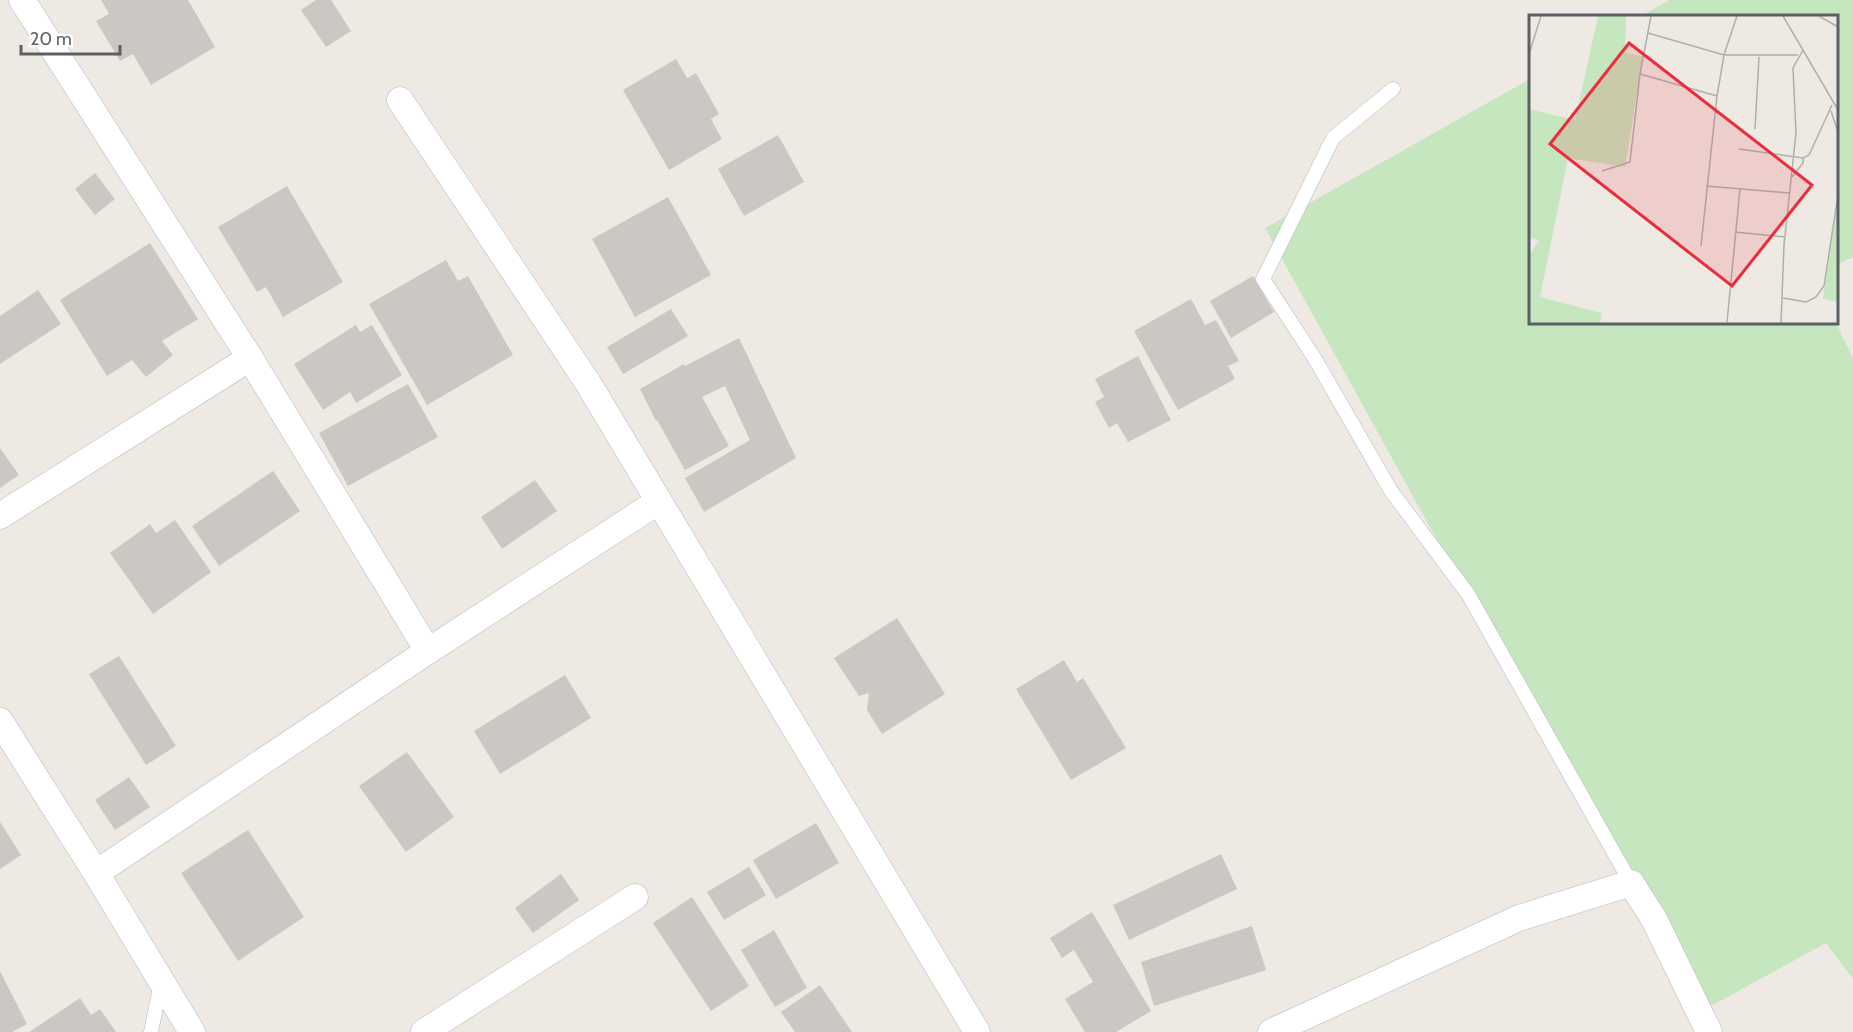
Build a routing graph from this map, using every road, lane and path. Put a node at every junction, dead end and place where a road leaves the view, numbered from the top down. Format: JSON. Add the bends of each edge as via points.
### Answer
{"nodes":[{"id":1,"x":22,"y":0,"type":"edge"},
{"id":2,"x":1393,"y":89,"type":"dead end"},
{"id":3,"x":400,"y":100,"type":"dead end"},
{"id":4,"x":250,"y":358,"type":"junction"},
{"id":5,"x":659,"y":501,"type":"junction"},
{"id":6,"x":0,"y":516,"type":"edge"},
{"id":7,"x":428,"y":651,"type":"junction"},
{"id":8,"x":0,"y":721,"type":"edge"},
{"id":9,"x":96,"y":873,"type":"junction"},
{"id":10,"x":1631,"y":884,"type":"junction"},
{"id":11,"x":636,"y":897,"type":"dead end"},
{"id":12,"x":161,"y":981,"type":"junction"},
{"id":13,"x":151,"y":1032,"type":"edge"},
{"id":14,"x":192,"y":1032,"type":"edge"},
{"id":15,"x":424,"y":1032,"type":"edge"},
{"id":16,"x":977,"y":1032,"type":"edge"},
{"id":17,"x":1271,"y":1032,"type":"edge"},
{"id":18,"x":1709,"y":1032,"type":"edge"}],
"edges":[{"from":1,"to":4,"type":"street"},
{"from":2,"to":10,"type":"lane","via":[[1333,138],[1263,279],[1315,359],[1391,491],[1468,594]]},
{"from":3,"to":5,"type":"street","via":[[588,383]]},
{"from":4,"to":6,"type":"street"},
{"from":4,"to":7,"type":"street"},
{"from":5,"to":7,"type":"street"},
{"from":5,"to":16,"type":"street"},
{"from":7,"to":9,"type":"street"},
{"from":8,"to":9,"type":"street"},
{"from":9,"to":12,"type":"street"},
{"from":10,"to":17,"type":"street","via":[[1519,918]]},
{"from":10,"to":18,"type":"street","via":[[1654,919]]},
{"from":11,"to":15,"type":"street"},
{"from":12,"to":13,"type":"lane"},
{"from":12,"to":14,"type":"street"}]}
